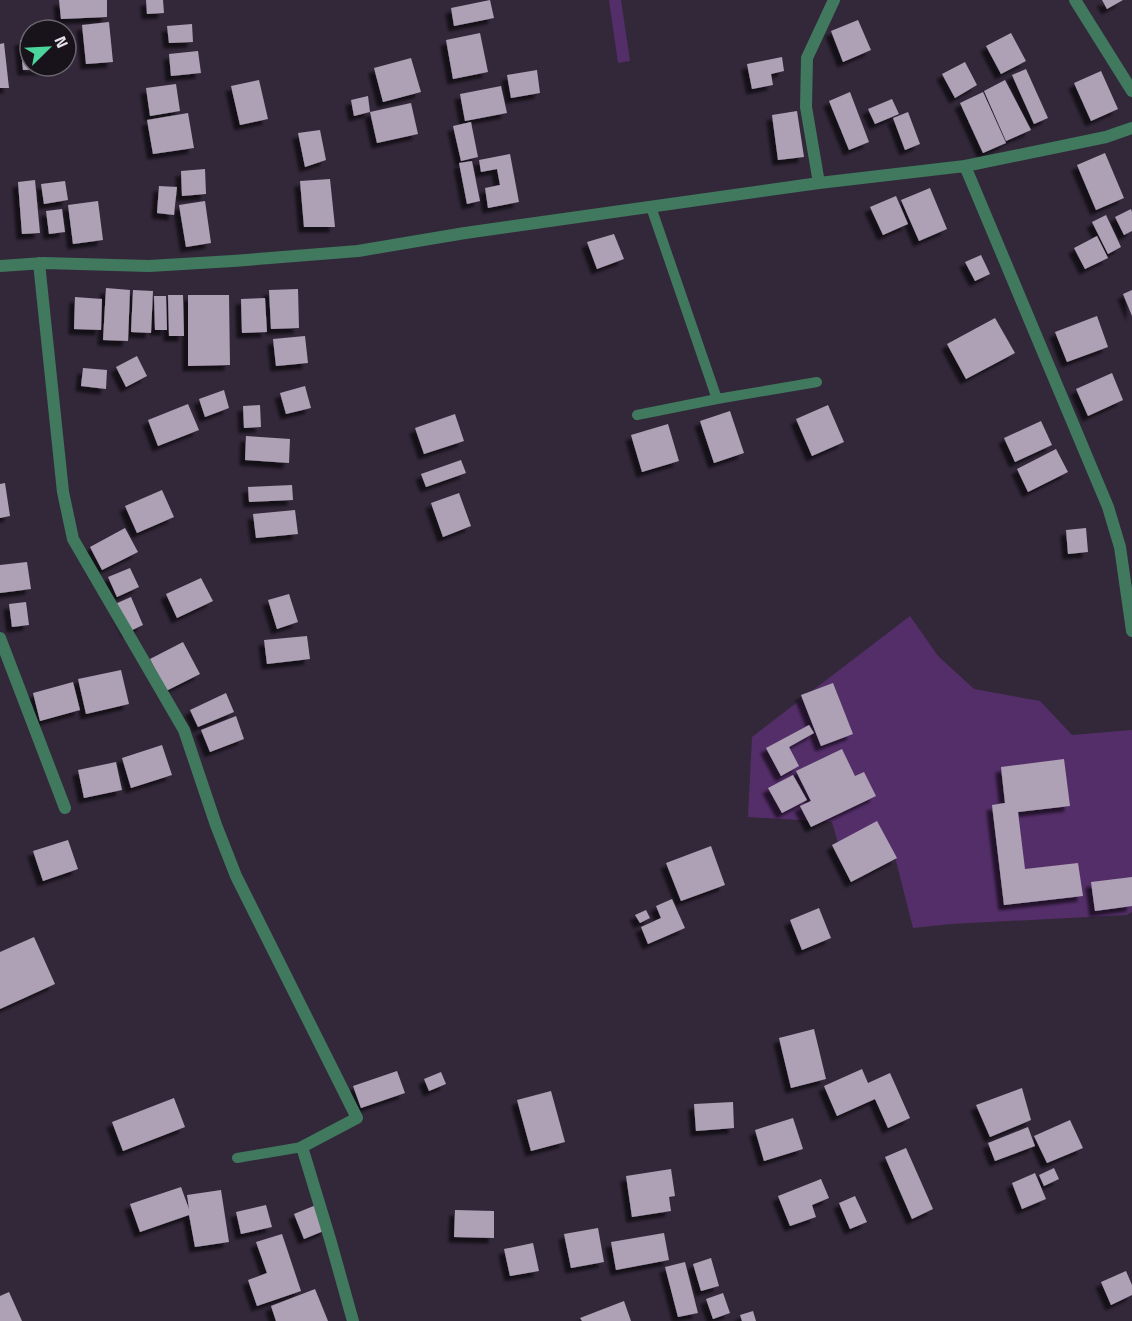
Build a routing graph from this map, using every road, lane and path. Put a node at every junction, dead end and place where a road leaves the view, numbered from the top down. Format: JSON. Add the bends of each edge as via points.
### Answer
{"nodes":[{"id":1,"x":834,"y":0,"type":"edge"},
{"id":2,"x":1075,"y":0,"type":"edge"},
{"id":3,"x":1132,"y":91,"type":"edge"},
{"id":4,"x":1132,"y":128,"type":"edge"},
{"id":5,"x":965,"y":166,"type":"junction"},
{"id":6,"x":819,"y":183,"type":"junction"},
{"id":7,"x":651,"y":207,"type":"junction"},
{"id":8,"x":39,"y":263,"type":"junction"},
{"id":9,"x":0,"y":266,"type":"edge"},
{"id":10,"x":817,"y":382,"type":"dead end"},
{"id":11,"x":717,"y":399,"type":"junction"},
{"id":12,"x":637,"y":416,"type":"dead end"},
{"id":13,"x":1132,"y":631,"type":"edge"},
{"id":14,"x":0,"y":638,"type":"edge"},
{"id":15,"x":65,"y":808,"type":"dead end"},
{"id":16,"x":302,"y":1147,"type":"junction"},
{"id":17,"x":237,"y":1158,"type":"dead end"},
{"id":18,"x":353,"y":1321,"type":"edge"}],
"edges":[{"from":1,"to":6,"type":"street","via":[[807,58],[806,107]]},
{"from":2,"to":3,"type":"street"},
{"from":4,"to":5,"type":"street"},
{"from":5,"to":6,"type":"street"},
{"from":5,"to":13,"type":"street","via":[[1107,507],[1120,547]]},
{"from":6,"to":7,"type":"street"},
{"from":7,"to":8,"type":"street","via":[[358,251],[149,266]]},
{"from":7,"to":11,"type":"lane"},
{"from":8,"to":9,"type":"street"},
{"from":8,"to":16,"type":"street","via":[[63,492],[73,539],[184,730],[236,876],[357,1118]]},
{"from":10,"to":11,"type":"lane"},
{"from":11,"to":12,"type":"lane"},
{"from":14,"to":15,"type":"street"},
{"from":16,"to":17,"type":"lane"},
{"from":16,"to":18,"type":"street"}]}
